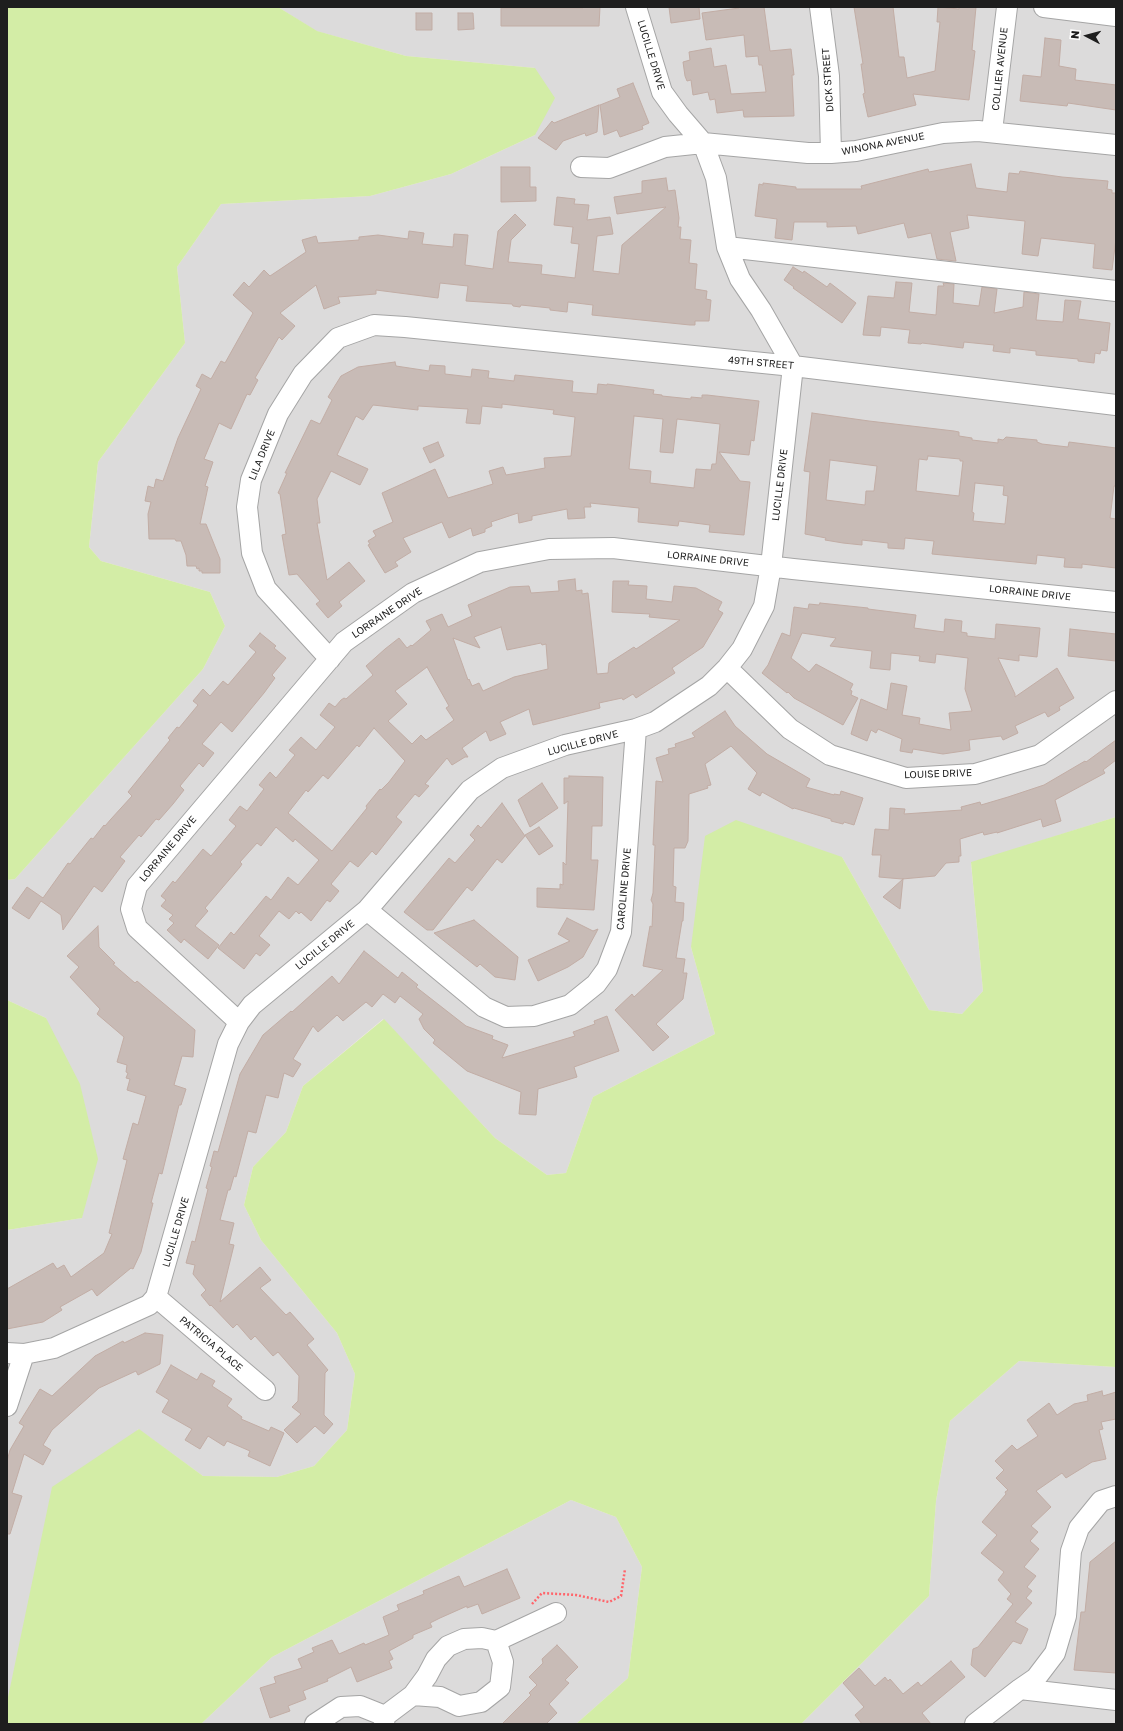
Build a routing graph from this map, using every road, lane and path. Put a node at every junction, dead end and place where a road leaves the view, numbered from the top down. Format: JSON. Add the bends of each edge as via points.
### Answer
{"nodes":[{"id":1,"x":636,"y":7,"type":"edge"},
{"id":2,"x":820,"y":7,"type":"edge"},
{"id":3,"x":1007,"y":7,"type":"edge"},
{"id":4,"x":1044,"y":7,"type":"edge"},
{"id":5,"x":1116,"y":16,"type":"edge"},
{"id":6,"x":992,"y":131,"type":"junction"},
{"id":7,"x":703,"y":143,"type":"junction"},
{"id":8,"x":1116,"y":146,"type":"edge"},
{"id":9,"x":832,"y":153,"type":"junction"},
{"id":10,"x":581,"y":167,"type":"dead end"},
{"id":11,"x":727,"y":247,"type":"junction"},
{"id":12,"x":1116,"y":291,"type":"edge"},
{"id":13,"x":405,"y":327,"type":"joint"},
{"id":14,"x":793,"y":366,"type":"junction"},
{"id":15,"x":1116,"y":405,"type":"edge"},
{"id":16,"x":771,"y":566,"type":"junction"},
{"id":17,"x":1116,"y":602,"type":"edge"},
{"id":18,"x":330,"y":659,"type":"junction"},
{"id":19,"x":727,"y":668,"type":"junction"},
{"id":20,"x":1116,"y":701,"type":"edge"},
{"id":21,"x":636,"y":729,"type":"junction"},
{"id":22,"x":367,"y":910,"type":"junction"},
{"id":23,"x":239,"y":1022,"type":"junction"},
{"id":24,"x":156,"y":1297,"type":"junction"},
{"id":25,"x":16,"y":1353,"type":"edge"},
{"id":26,"x":265,"y":1390,"type":"dead end"},
{"id":27,"x":7,"y":1406,"type":"edge"},
{"id":28,"x":1116,"y":1496,"type":"edge"},
{"id":29,"x":624,"y":1569,"type":"dead end"},
{"id":30,"x":556,"y":1613,"type":"dead end"},
{"id":31,"x":533,"y":1624,"type":"junction"},
{"id":32,"x":496,"y":1641,"type":"junction"},
{"id":33,"x":1020,"y":1689,"type":"junction"},
{"id":34,"x":413,"y":1695,"type":"junction"},
{"id":35,"x":1116,"y":1700,"type":"edge"},
{"id":36,"x":385,"y":1720,"type":"edge"},
{"id":37,"x":315,"y":1724,"type":"edge"},
{"id":38,"x":975,"y":1724,"type":"edge"}],
"edges":[{"from":1,"to":7,"type":"street","name":"LUCILLE DRIVE","via":[[662,92]]},
{"from":2,"to":9,"type":"street","name":"DICK STREET","via":[[829,76]]},
{"from":3,"to":6,"type":"street","name":"COLLIER AVENUE"},
{"from":4,"to":5,"type":"street"},
{"from":6,"to":8,"type":"street","name":"WINONA AVENUE"},
{"from":6,"to":9,"type":"street","name":"WINONA AVENUE","via":[[943,133],[856,152]]},
{"from":7,"to":9,"type":"street","name":"WINONA AVENUE"},
{"from":7,"to":10,"type":"street","name":"WINONA AVENUE","via":[[665,147],[609,168]]},
{"from":7,"to":11,"type":"street","name":"LUCILLE DRIVE","via":[[716,178]]},
{"from":11,"to":12,"type":"street"},
{"from":11,"to":14,"type":"street","name":"LUCILLE DRIVE","via":[[740,279]]},
{"from":13,"to":14,"type":"street","name":"49TH STREET"},
{"from":13,"to":18,"type":"street","name":"LILA DRIVE","via":[[374,325],[338,338],[303,374],[282,407],[251,480],[247,506],[252,552],[266,589]]},
{"from":14,"to":15,"type":"street","name":"49TH STREET"},
{"from":14,"to":16,"type":"street","name":"LUCILLE DRIVE"},
{"from":16,"to":17,"type":"street","name":"LORRAINE DRIVE"},
{"from":16,"to":18,"type":"street","name":"LORRAINE DRIVE","via":[[613,548],[549,549],[480,562],[413,593],[344,642]]},
{"from":16,"to":19,"type":"street","name":"LUCILLE DRIVE","via":[[764,606],[742,649]]},
{"from":18,"to":23,"type":"street","name":"LORRAINE DRIVE","via":[[137,886],[133,901],[132,909],[137,928]]},
{"from":19,"to":20,"type":"street","name":"LOUISE DRIVE","via":[[790,729],[830,755],[906,778],[975,774],[1040,755]]},
{"from":19,"to":21,"type":"street","name":"LUCILLE DRIVE","via":[[709,686],[656,722]]},
{"from":21,"to":22,"type":"street","name":"LUCILLE DRIVE","via":[[565,745],[502,768],[483,780],[470,790]]},
{"from":21,"to":22,"type":"street","name":"CAROLINE DRIVE","via":[[621,932],[607,969],[596,984],[570,1005],[534,1016],[506,1017],[484,1007]]},
{"from":22,"to":23,"type":"street","name":"LUCILLE DRIVE","via":[[252,1005]]},
{"from":23,"to":24,"type":"street","name":"LUCILLE DRIVE","via":[[228,1044]]},
{"from":24,"to":25,"type":"street","via":[[149,1305],[54,1348]]},
{"from":24,"to":26,"type":"street","name":"PATRICIA PLACE"},
{"from":25,"to":27,"type":"street"},
{"from":28,"to":33,"type":"street","via":[[1101,1501],[1079,1528],[1071,1551],[1066,1616],[1055,1653],[1036,1678]]},
{"from":29,"to":31,"type":"path","via":[[622,1596],[609,1602],[576,1595],[542,1593],[528,1607]]},
{"from":30,"to":31,"type":"street"},
{"from":31,"to":32,"type":"street"},
{"from":32,"to":34,"type":"street","via":[[482,1638],[464,1639],[448,1646],[436,1659]]},
{"from":32,"to":34,"type":"street","via":[[503,1662],[500,1687],[481,1702],[459,1706],[440,1697]]},
{"from":33,"to":35,"type":"street"},
{"from":33,"to":38,"type":"street"},
{"from":34,"to":36,"type":"street"},
{"from":36,"to":37,"type":"street","via":[[360,1706],[341,1707]]}]}
